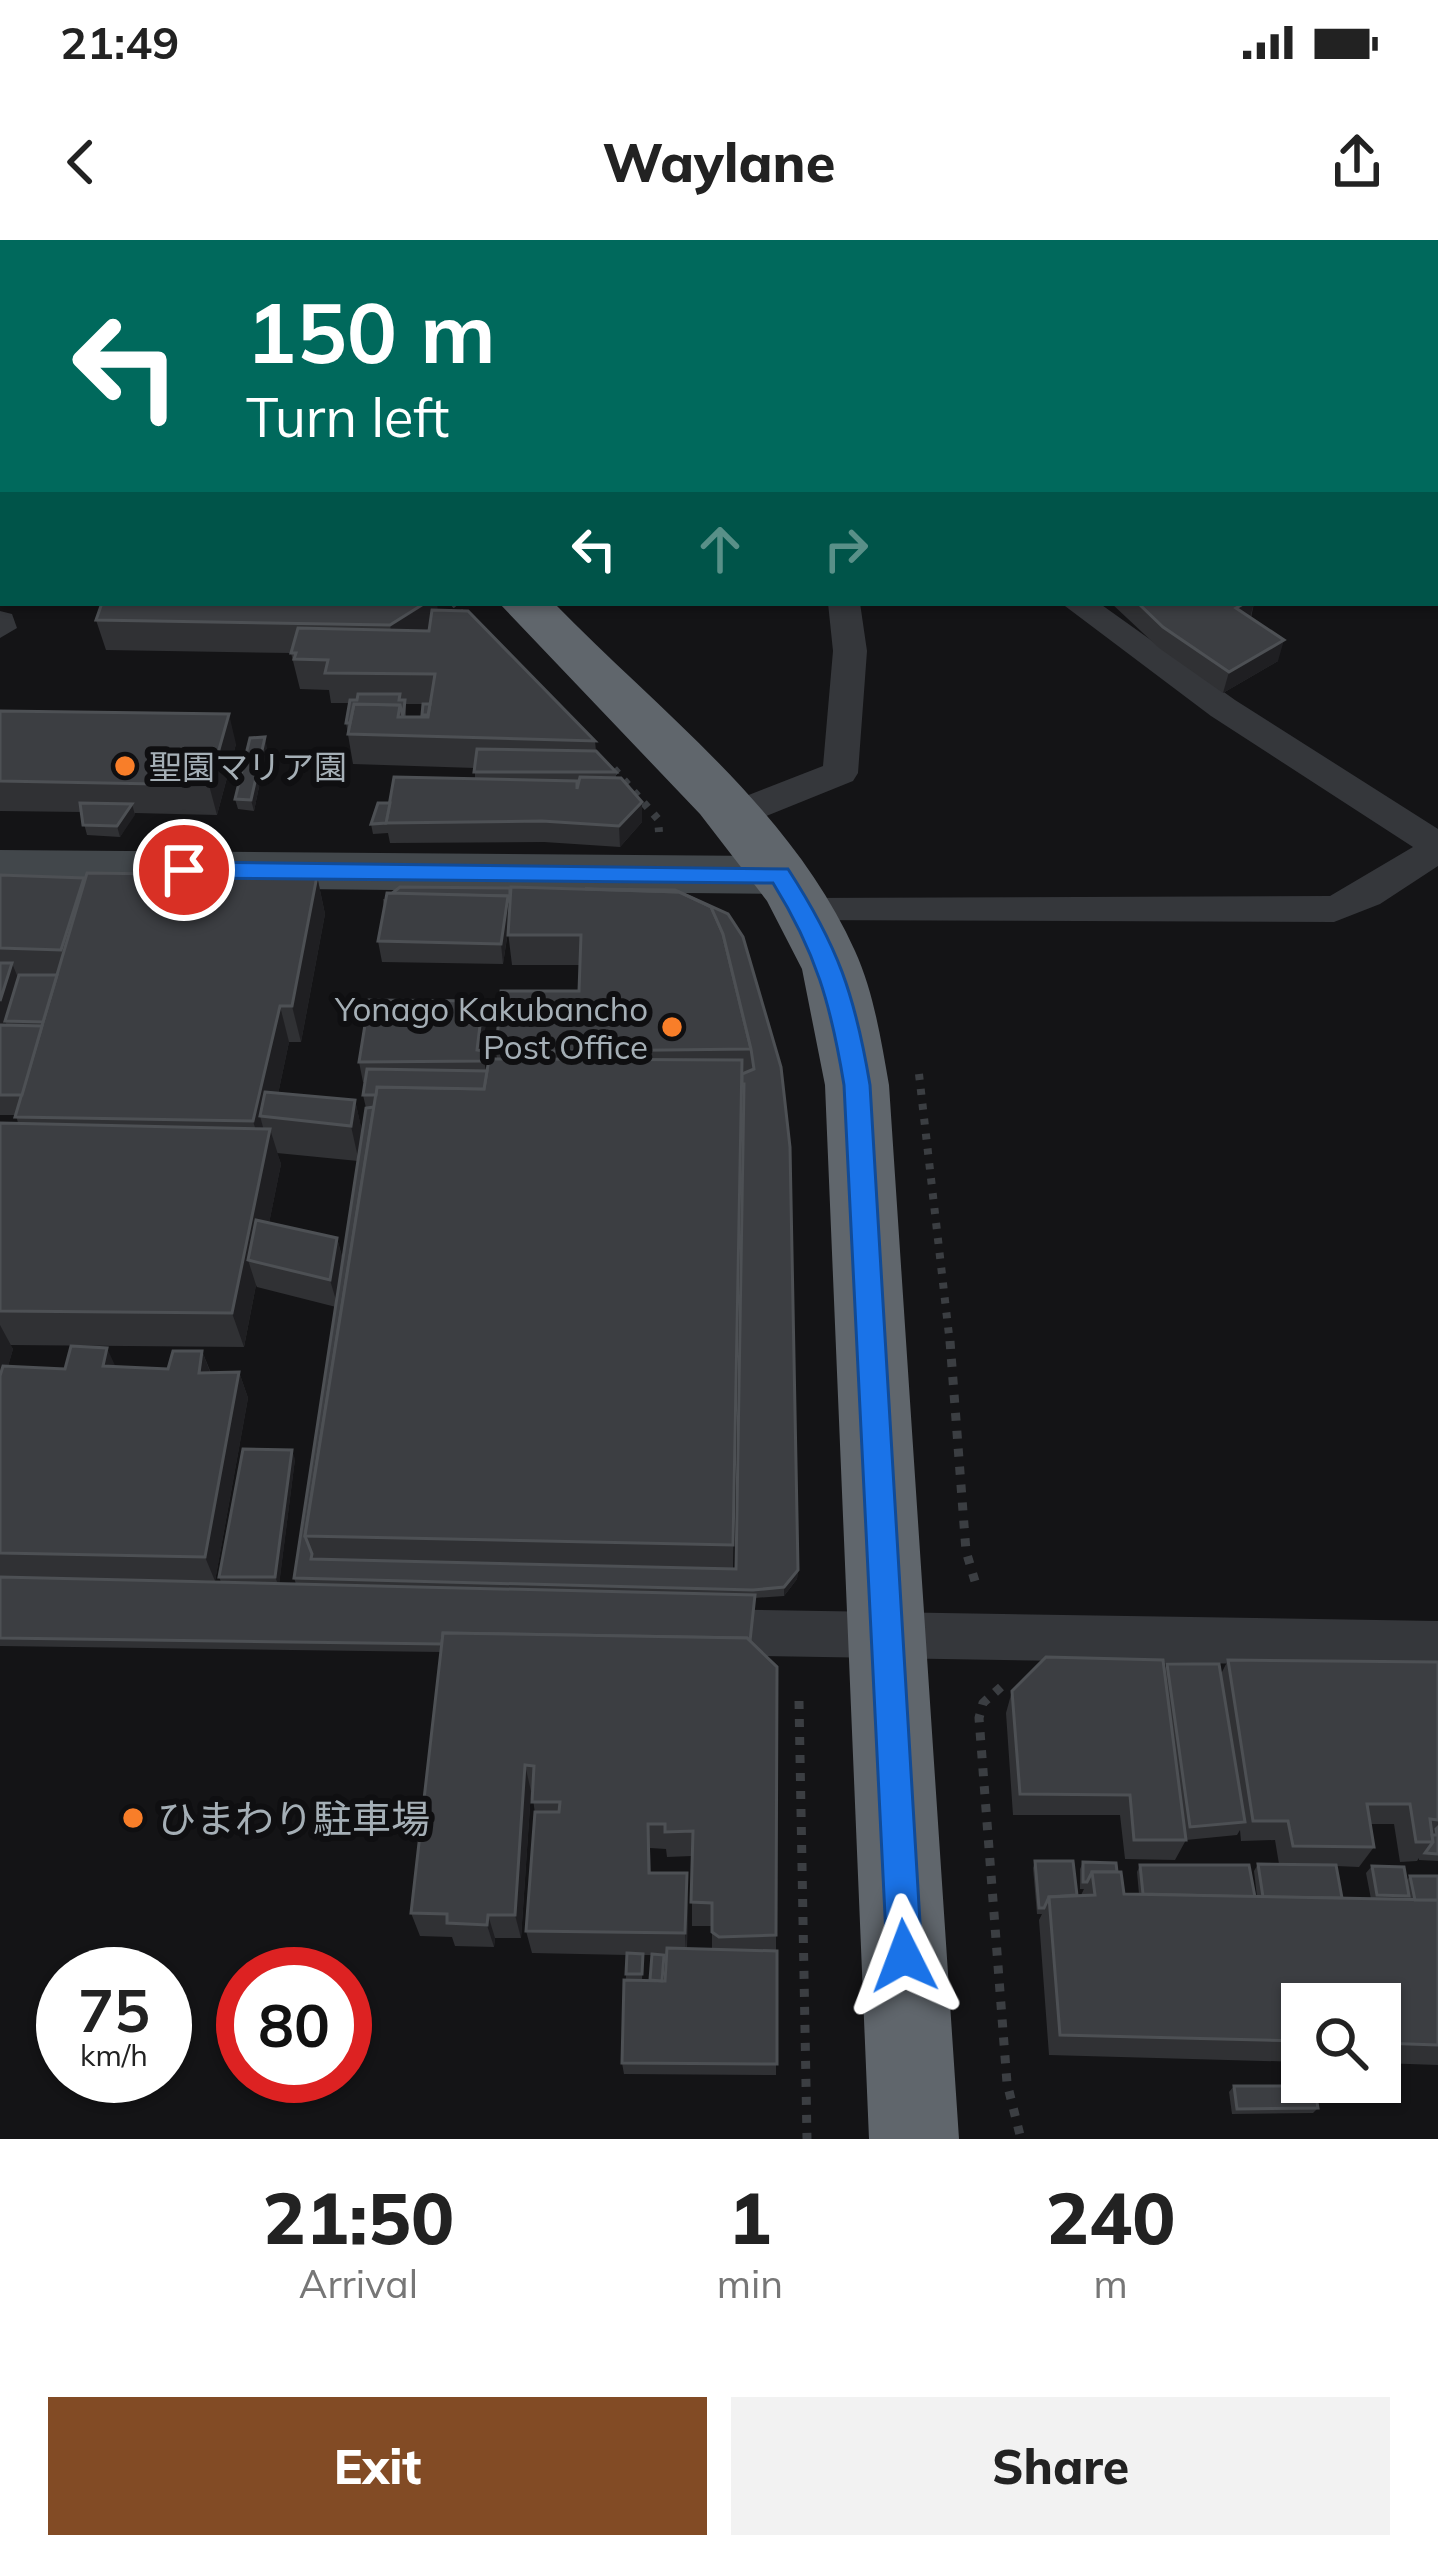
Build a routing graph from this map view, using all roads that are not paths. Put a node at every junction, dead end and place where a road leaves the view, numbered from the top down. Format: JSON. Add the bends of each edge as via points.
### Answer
{"nodes":[{"id":1,"x":844,"y":606,"type":"edge"},
{"id":2,"x":1081,"y":606,"type":"edge"},
{"id":3,"x":501,"y":616,"type":"edge"},
{"id":4,"x":736,"y":814,"type":"junction"},
{"id":5,"x":1438,"y":848,"type":"edge"},
{"id":6,"x":0,"y":868,"type":"edge"},
{"id":7,"x":791,"y":893,"type":"junction"},
{"id":8,"x":647,"y":1631,"type":"edge"},
{"id":9,"x":887,"y":1635,"type":"junction"},
{"id":10,"x":1438,"y":1644,"type":"edge"},
{"id":11,"x":914,"y":2139,"type":"edge"}],
"edges":[{"from":1,"to":4,"type":"street","via":[[850,651],[840,773]]},
{"from":2,"to":5,"type":"street"},
{"from":3,"to":4,"type":"highway","via":[[593,677]]},
{"from":4,"to":7,"type":"highway"},
{"from":5,"to":7,"type":"street","via":[[1334,909]]},
{"from":6,"to":7,"type":"street"},
{"from":7,"to":9,"type":"highway","via":[[820,938],[857,1085]]},
{"from":8,"to":9,"type":"street"},
{"from":9,"to":10,"type":"street"},
{"from":9,"to":11,"type":"highway"}]}
